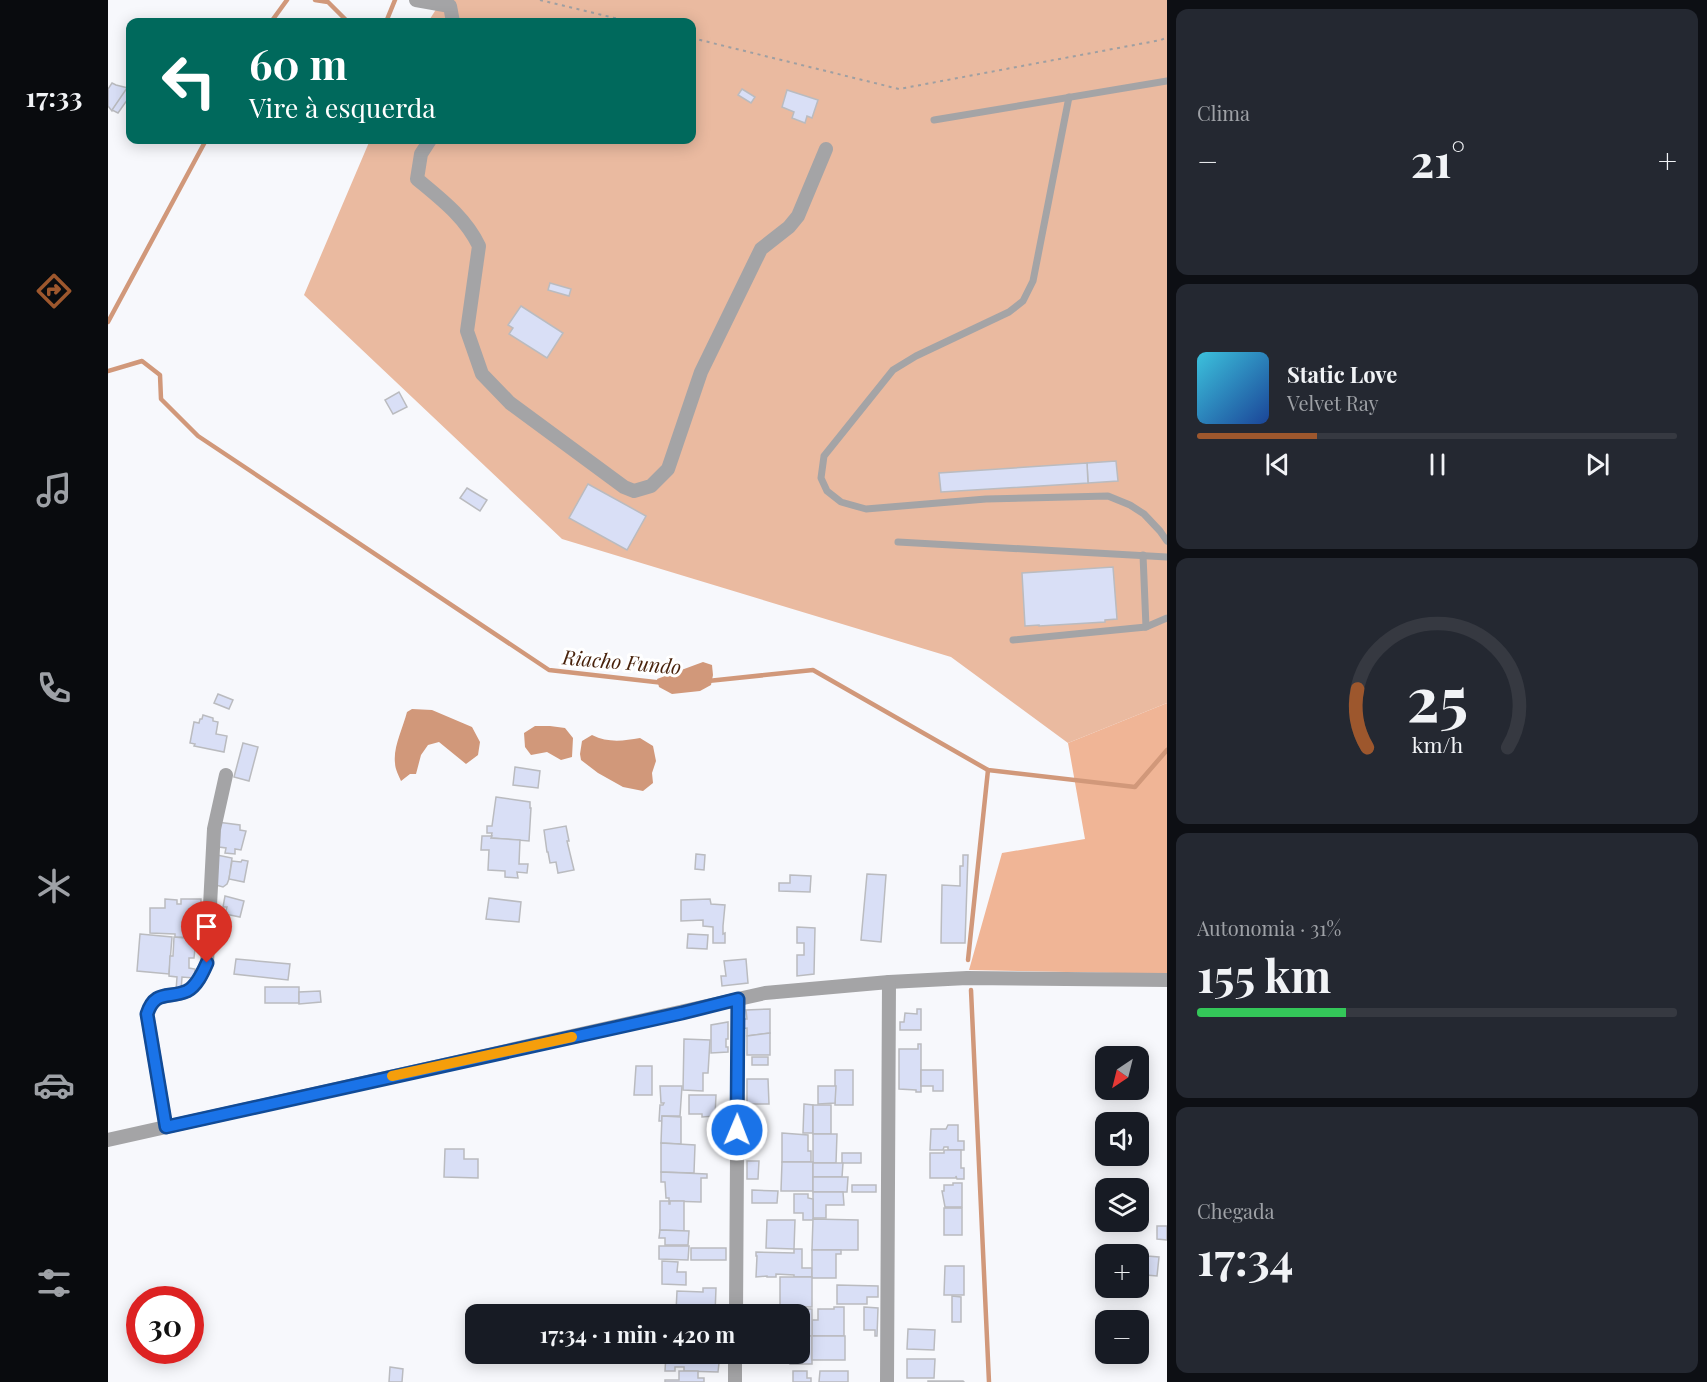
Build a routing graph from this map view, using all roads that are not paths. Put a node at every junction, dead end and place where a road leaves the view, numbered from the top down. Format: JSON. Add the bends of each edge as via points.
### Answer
{"nodes":[{"id":1,"x":416,"y":0,"type":"edge"},
{"id":2,"x":452,"y":18,"type":"edge"},
{"id":3,"x":1167,"y":81,"type":"edge"},
{"id":4,"x":1069,"y":97,"type":"junction"},
{"id":5,"x":934,"y":120,"type":"dead end"},
{"id":6,"x":427,"y":144,"type":"edge"},
{"id":7,"x":826,"y":149,"type":"dead end"},
{"id":8,"x":1167,"y":541,"type":"edge"},
{"id":9,"x":897,"y":542,"type":"dead end"},
{"id":10,"x":1143,"y":555,"type":"junction"},
{"id":11,"x":1167,"y":557,"type":"edge"},
{"id":12,"x":1167,"y":618,"type":"edge"},
{"id":13,"x":1146,"y":627,"type":"junction"},
{"id":14,"x":1013,"y":640,"type":"dead end"},
{"id":15,"x":226,"y":775,"type":"dead end"},
{"id":16,"x":1167,"y":980,"type":"edge"},
{"id":17,"x":889,"y":982,"type":"junction"},
{"id":18,"x":738,"y":999,"type":"junction"},
{"id":19,"x":166,"y":1127,"type":"junction"},
{"id":20,"x":108,"y":1140,"type":"edge"},
{"id":21,"x":735,"y":1304,"type":"edge"},
{"id":22,"x":735,"y":1364,"type":"edge"},
{"id":23,"x":735,"y":1382,"type":"edge"},
{"id":24,"x":887,"y":1382,"type":"edge"}],
"edges":[{"from":1,"to":2,"type":"street","via":[[450,6]]},
{"from":3,"to":4,"type":"lane"},
{"from":4,"to":5,"type":"lane"},
{"from":4,"to":8,"type":"lane","via":[[1033,281],[1023,301],[1009,312],[893,370],[824,456],[821,478],[827,491],[841,502],[866,509],[986,499],[1108,496],[1144,514]]},
{"from":6,"to":7,"type":"street","via":[[421,154],[417,179],[459,215],[479,246],[467,331],[482,374],[510,403],[634,491],[651,486],[668,469],[702,372],[761,249],[798,216]]},
{"from":9,"to":10,"type":"lane"},
{"from":10,"to":11,"type":"lane"},
{"from":10,"to":13,"type":"lane"},
{"from":12,"to":13,"type":"lane"},
{"from":13,"to":14,"type":"lane"},
{"from":15,"to":19,"type":"street","via":[[214,829],[207,963],[189,990],[159,997],[150,1004],[147,1014]]},
{"from":16,"to":17,"type":"street","via":[[967,978]]},
{"from":17,"to":18,"type":"street"},
{"from":17,"to":24,"type":"street"},
{"from":18,"to":19,"type":"street"},
{"from":18,"to":21,"type":"street"},
{"from":19,"to":20,"type":"street"},
{"from":22,"to":23,"type":"street"}]}
